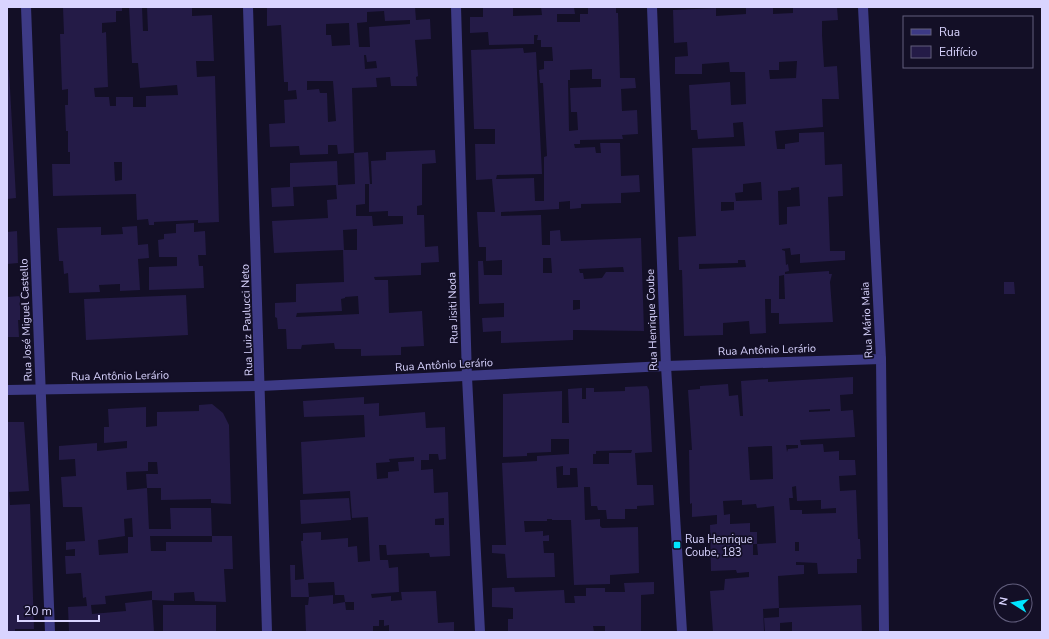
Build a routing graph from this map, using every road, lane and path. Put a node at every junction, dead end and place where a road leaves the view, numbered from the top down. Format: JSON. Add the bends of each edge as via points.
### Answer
{"nodes":[{"id":1,"x":26,"y":7,"type":"edge"},
{"id":2,"x":248,"y":7,"type":"edge"},
{"id":3,"x":456,"y":7,"type":"edge"},
{"id":4,"x":652,"y":7,"type":"edge"},
{"id":5,"x":863,"y":7,"type":"edge"},
{"id":6,"x":881,"y":359,"type":"junction"},
{"id":7,"x":666,"y":366,"type":"junction"},
{"id":8,"x":467,"y":377,"type":"junction"},
{"id":9,"x":261,"y":386,"type":"junction"},
{"id":10,"x":41,"y":389,"type":"junction"},
{"id":11,"x":7,"y":390,"type":"edge"},
{"id":12,"x":884,"y":631,"type":"edge"},
{"id":13,"x":50,"y":632,"type":"edge"},
{"id":14,"x":267,"y":632,"type":"edge"},
{"id":15,"x":480,"y":632,"type":"edge"},
{"id":16,"x":682,"y":632,"type":"edge"}],
"edges":[{"from":1,"to":10,"type":"street","name":"Rua José Miguel Castello"},
{"from":2,"to":9,"type":"street","name":"Rua Luiz Paulucci Neto"},
{"from":3,"to":8,"type":"street","name":"Rua Jisiti Noda"},
{"from":4,"to":7,"type":"street","name":"Rua Henrique Coube"},
{"from":5,"to":6,"type":"street","name":"Rua Mário Maia"},
{"from":6,"to":7,"type":"street","name":"Rua Antônio Lerário"},
{"from":6,"to":12,"type":"street","name":"Rua Mário Maia"},
{"from":7,"to":8,"type":"street","name":"Rua Antônio Lerário"},
{"from":7,"to":16,"type":"street","name":"Rua Henrique Coube"},
{"from":8,"to":9,"type":"street","name":"Rua Antônio Lerário"},
{"from":8,"to":15,"type":"street","name":"Rua Jisiti Noda"},
{"from":9,"to":10,"type":"street","name":"Rua Antônio Lerário"},
{"from":9,"to":14,"type":"street","name":"Rua Luiz Paulucci Neto"},
{"from":10,"to":11,"type":"street","name":"Rua Antônio Lerário"},
{"from":10,"to":13,"type":"street","name":"Rua José Miguel Castello"}]}
